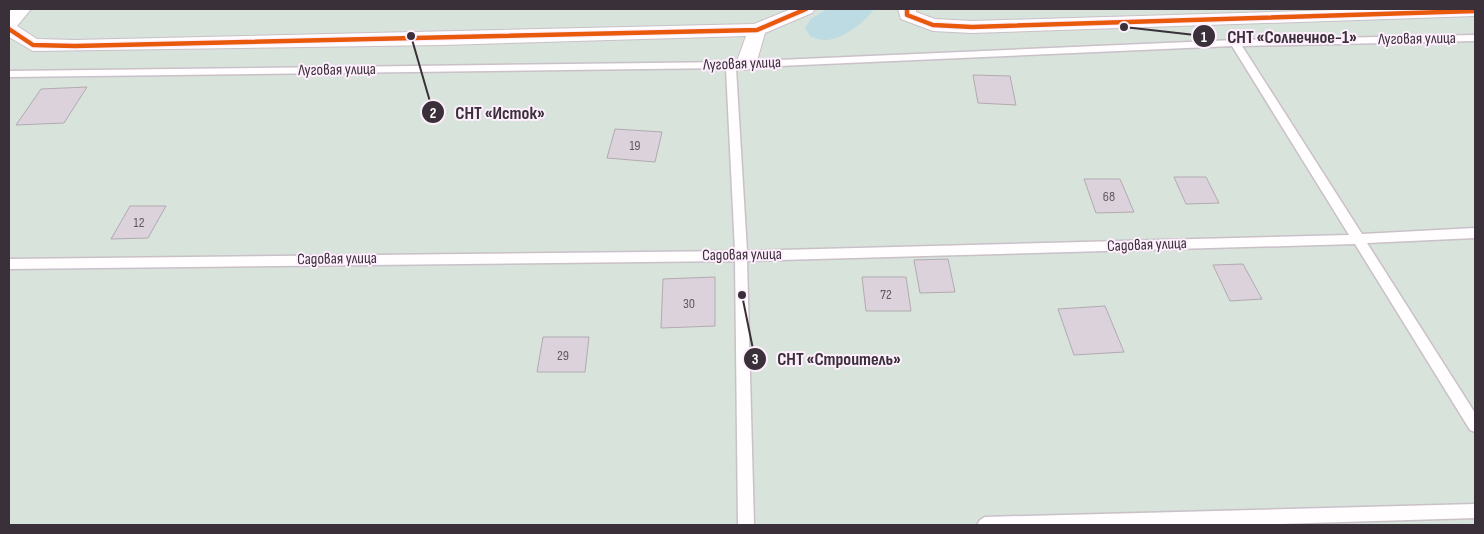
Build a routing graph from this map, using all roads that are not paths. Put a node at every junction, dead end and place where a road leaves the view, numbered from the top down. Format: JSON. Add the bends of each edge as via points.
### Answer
{"nodes":[{"id":1,"x":22,"y":9,"type":"edge"},
{"id":2,"x":806,"y":9,"type":"edge"},
{"id":3,"x":907,"y":9,"type":"edge"},
{"id":4,"x":1389,"y":11,"type":"edge"},
{"id":5,"x":1475,"y":11,"type":"edge"},
{"id":6,"x":9,"y":23,"type":"edge"},
{"id":7,"x":9,"y":29,"type":"edge"},
{"id":8,"x":757,"y":30,"type":"junction"},
{"id":9,"x":1475,"y":38,"type":"edge"},
{"id":10,"x":1234,"y":42,"type":"junction"},
{"id":11,"x":738,"y":64,"type":"junction"},
{"id":12,"x":9,"y":74,"type":"edge"},
{"id":13,"x":1475,"y":233,"type":"edge"},
{"id":14,"x":1358,"y":239,"type":"junction"},
{"id":15,"x":741,"y":256,"type":"junction"},
{"id":16,"x":9,"y":264,"type":"edge"},
{"id":17,"x":1475,"y":425,"type":"edge"},
{"id":18,"x":1475,"y":511,"type":"edge"},
{"id":19,"x":746,"y":525,"type":"edge"},
{"id":20,"x":985,"y":525,"type":"edge"}],
"edges":[{"from":1,"to":6,"type":"street"},
{"from":2,"to":8,"type":"street"},
{"from":3,"to":4,"type":"street","via":[[907,15],[933,25],[972,27]]},
{"from":4,"to":5,"type":"street"},
{"from":7,"to":8,"type":"street","via":[[33,45],[75,46]]},
{"from":8,"to":11,"type":"street"},
{"from":9,"to":10,"type":"lane","name":"Луговая улица"},
{"from":10,"to":11,"type":"lane","name":"Луговая улица"},
{"from":10,"to":14,"type":"lane"},
{"from":11,"to":12,"type":"lane","name":"Луговая улица"},
{"from":11,"to":15,"type":"lane"},
{"from":13,"to":14,"type":"lane","name":"Садовая улица"},
{"from":14,"to":15,"type":"lane","name":"Садовая улица"},
{"from":14,"to":17,"type":"lane"},
{"from":15,"to":16,"type":"lane","name":"Садовая улица"},
{"from":15,"to":19,"type":"lane"},
{"from":18,"to":20,"type":"lane"}]}
